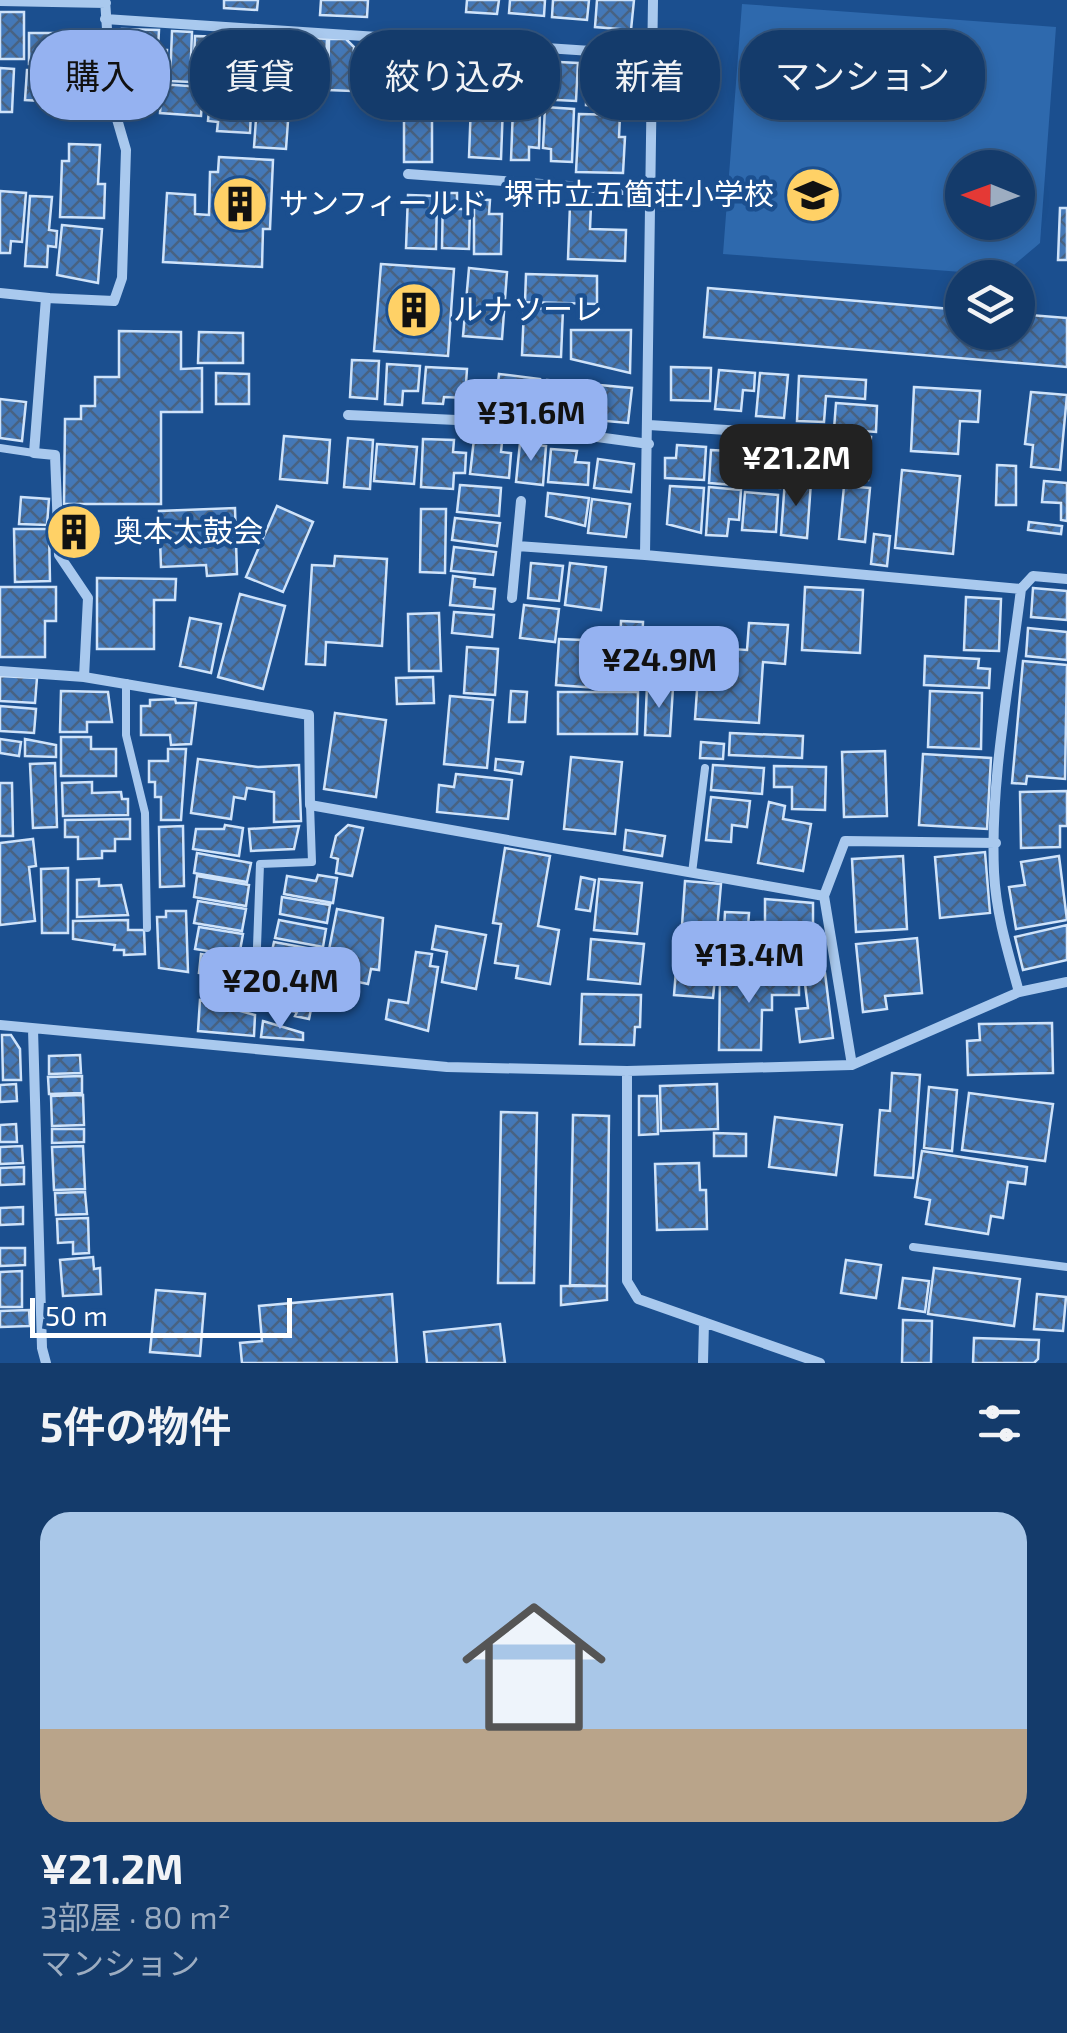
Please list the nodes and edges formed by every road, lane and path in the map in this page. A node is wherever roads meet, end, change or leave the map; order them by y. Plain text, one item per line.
1 (652, 0) edge
2 (0, 1) edge
3 (105, 2) edge
4 (105, 19) junction
5 (652, 30) edge
6 (580, 50) edge
7 (651, 120) edge
8 (408, 174) dead end
9 (650, 192) junction
10 (0, 293) edge
11 (58, 299) junction
12 (348, 414) dead end
13 (649, 425) junction
14 (758, 432) dead end
15 (649, 444) junction
16 (0, 448) edge
17 (34, 453) junction
18 (521, 501) dead end
19 (516, 546) junction
20 (645, 555) junction
21 (1067, 579) edge
22 (1021, 588) junction
23 (512, 598) dead end
24 (0, 671) edge
25 (84, 677) junction
26 (126, 683) junction
27 (705, 768) dead end
28 (310, 804) junction
29 (996, 843) junction
30 (692, 873) junction
31 (824, 896) junction
32 (147, 928) dead end
33 (256, 974) dead end
34 (1067, 982) edge
35 (1019, 992) junction
36 (0, 1026) edge
37 (32, 1028) junction
38 (852, 1065) junction
39 (627, 1070) junction
40 (913, 1247) dead end
41 (1067, 1267) edge
42 (704, 1322) junction
43 (46, 1363) edge
44 (704, 1363) edge
45 (820, 1363) edge

1 - 5 street
2 - 3 street
3 - 4 street
4 - 6 street
4 - 11 street
7 - 9 street
8 - 9 street
9 - 13 street
10 - 11 street
11 - 17 street
12 - 15 street
13 - 14 street
13 - 15 street
15 - 20 street
16 - 17 lane
17 - 25 street
18 - 19 street
19 - 20 street
19 - 23 street
20 - 22 street
21 - 22 street
22 - 29 street
24 - 25 street
25 - 26 street
26 - 28 street
26 - 32 lane
27 - 30 lane
28 - 30 street
28 - 33 lane
29 - 31 street
29 - 35 street
30 - 31 street
31 - 38 street
34 - 35 street
35 - 38 street
36 - 37 street
37 - 39 street
37 - 43 street
38 - 39 street
39 - 42 street
40 - 41 lane
42 - 44 street
42 - 45 street

